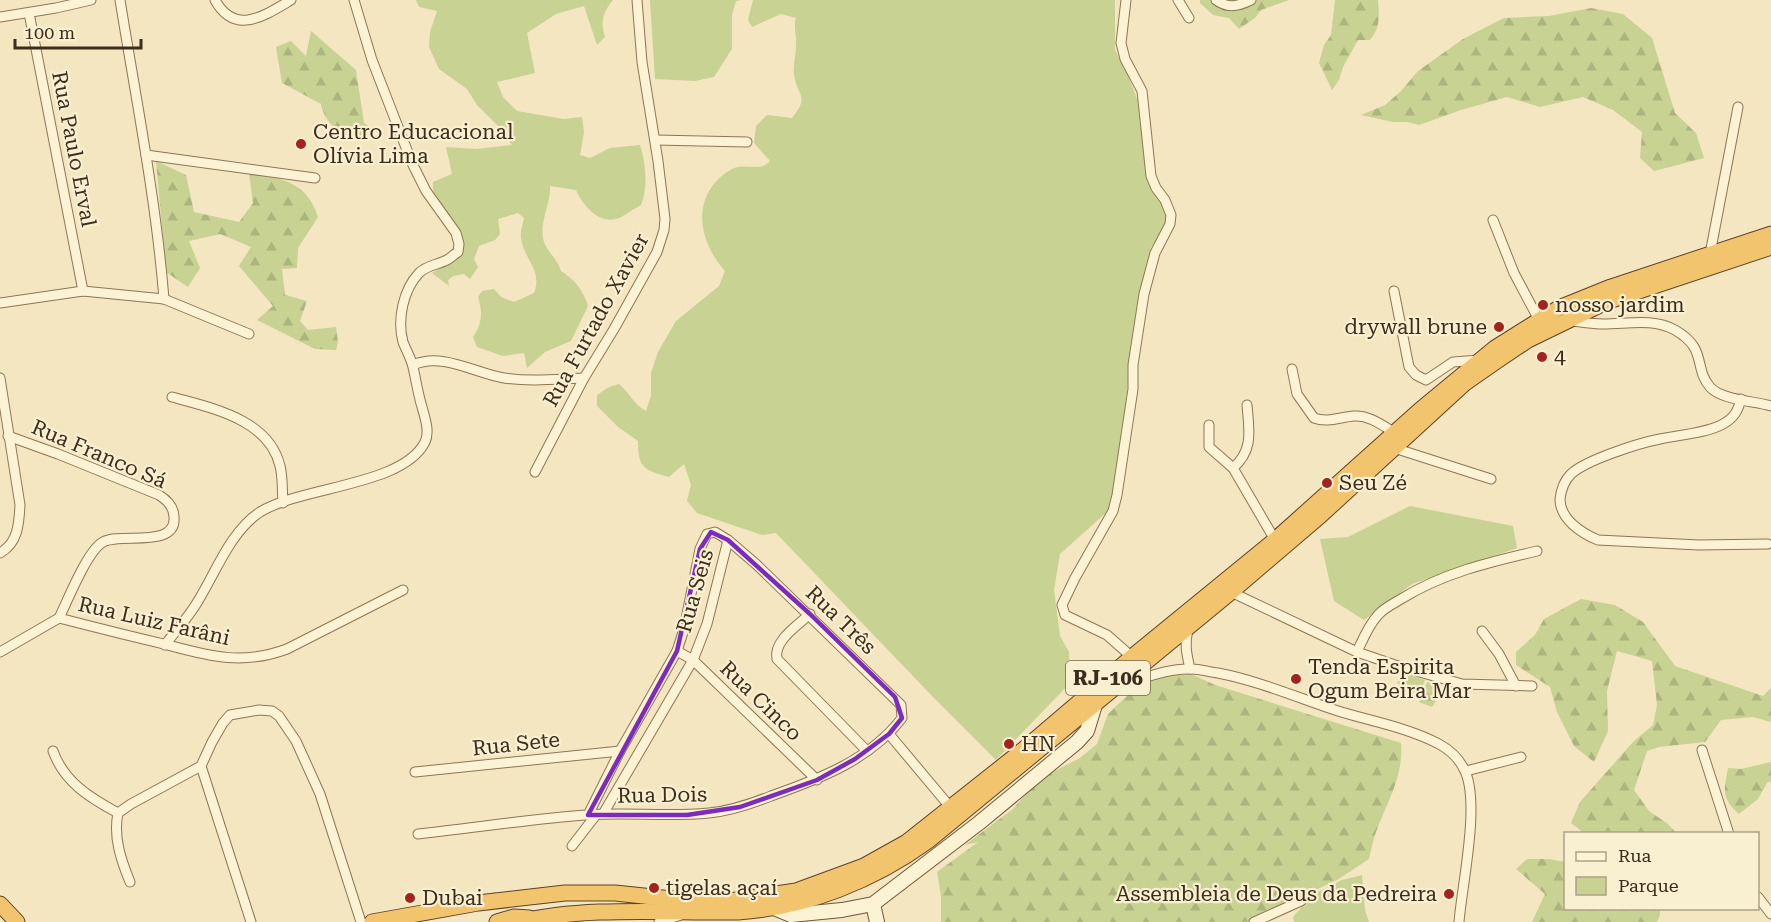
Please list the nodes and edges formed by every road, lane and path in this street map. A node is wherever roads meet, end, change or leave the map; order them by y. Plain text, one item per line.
1 (91, 0) edge
2 (120, 0) edge
3 (215, 0) edge
4 (291, 0) edge
5 (354, 0) edge
6 (637, 0) edge
7 (1126, 0) edge
8 (1178, 0) edge
9 (1216, 0) edge
10 (1251, 0) edge
11 (55, 4) edge
12 (29, 13) junction
13 (0, 16) edge
14 (1189, 18) dead end
15 (1738, 107) dead end
16 (656, 140) junction
17 (747, 142) dead end
18 (146, 155) junction
19 (315, 178) dead end
20 (1493, 220) dead end
21 (1771, 237) edge
22 (1710, 254) junction
23 (83, 291) junction
24 (1394, 291) dead end
25 (164, 299) junction
26 (0, 303) edge
27 (1539, 320) junction
28 (1566, 320) junction
29 (249, 334) dead end
30 (1479, 360) junction
31 (413, 364) junction
32 (1292, 369) dead end
33 (0, 378) edge
34 (584, 378) junction
35 (172, 397) dead end
36 (1741, 399) junction
37 (1247, 405) dead end
38 (1771, 406) edge
39 (1209, 426) dead end
40 (1395, 433) junction
41 (8, 436) junction
42 (1394, 448) junction
43 (1233, 468) junction
44 (535, 472) dead end
45 (1491, 479) dead end
46 (283, 503) junction
47 (728, 540) junction
48 (1275, 540) junction
49 (1768, 544) dead end
50 (1537, 551) dead end
51 (0, 553) edge
52 (403, 590) dead end
53 (1231, 592) junction
54 (810, 614) junction
55 (59, 618) junction
56 (1189, 625) junction
57 (1482, 631) dead end
58 (165, 645) junction
59 (677, 651) junction
60 (0, 652) edge
61 (1357, 652) junction
62 (1132, 657) junction
63 (693, 660) junction
64 (1190, 669) junction
65 (1117, 686) junction
66 (1516, 686) junction
67 (1532, 686) dead end
68 (1095, 705) junction
69 (889, 734) junction
70 (1702, 750) dead end
71 (53, 751) dead end
72 (620, 751) junction
73 (867, 751) junction
74 (1521, 757) dead end
75 (201, 766) junction
76 (1466, 771) junction
77 (415, 772) dead end
78 (817, 780) junction
79 (951, 808) junction
80 (118, 813) junction
81 (596, 814) junction
82 (1727, 832) edge
83 (418, 834) dead end
84 (572, 846) dead end
85 (130, 882) dead end
86 (578, 893) junction
87 (1759, 898) edge
88 (1301, 901) dead end
89 (0, 904) edge
90 (873, 904) junction
91 (689, 913) junction
92 (766, 913) edge
93 (1771, 914) edge
94 (535, 918) junction
95 (16, 922) edge
96 (251, 922) edge
97 (361, 922) edge
98 (372, 922) edge
99 (404, 922) edge
100 (497, 922) edge
101 (519, 922) edge
102 (658, 922) edge
103 (877, 922) edge
104 (1254, 922) edge
105 (1459, 922) edge

1 - 11 street
2 - 18 street
3 - 4 street
5 - 31 street
6 - 16 street, Rua Furtado Xavier
7 - 62 street
8 - 14 street
9 - 10 street
11 - 12 street
12 - 13 street
12 - 23 street, Rua Paulo Erval
15 - 22 street
16 - 17 street
16 - 34 street, Rua Furtado Xavier
18 - 19 street
18 - 25 street
20 - 27 street
21 - 22 highway, RJ-106
21 - 28 highway, RJ-106
22 - 27 highway, RJ-106
23 - 25 street
23 - 26 street
24 - 30 street
25 - 29 street
27 - 30 highway, RJ-106
28 - 36 street
28 - 42 highway, RJ-106
30 - 40 highway, RJ-106
31 - 34 street
31 - 46 street
32 - 40 street
33 - 41 street
34 - 44 street, Rua Furtado Xavier
35 - 46 street
36 - 38 street
36 - 49 street
37 - 43 street
39 - 43 street
40 - 48 highway, RJ-106
41 - 51 street
41 - 55 street, Rua Franco Sá
42 - 45 street
42 - 53 highway, RJ-106
43 - 48 street
46 - 58 street
47 - 54 street, Rua Três
47 - 59 street, Rua Seis
47 - 63 street, Rua Seis
48 - 62 highway, RJ-106
50 - 61 street
52 - 58 street, Rua Luiz Farâni
53 - 56 highway, RJ-106
53 - 61 street
54 - 69 street, Rua Três
54 - 73 street
55 - 58 street, Rua Luiz Farâni
55 - 60 street, Rua Luiz Farâni
56 - 64 street
56 - 65 highway, RJ-106
57 - 66 street
59 - 63 street, Rua Cinco
59 - 72 street, Rua Seis
61 - 66 street
62 - 79 highway, RJ-106
63 - 78 street, Rua Cinco
63 - 81 street, Rua Seis
64 - 65 street
64 - 76 street
65 - 68 highway, RJ-106
66 - 67 street
68 - 90 main road
68 - 92 highway, RJ-106
69 - 73 street, Rua Dois
69 - 79 street
70 - 82 street
71 - 80 street
72 - 77 street, Rua Sete
72 - 81 street, Rua Seis
73 - 78 street, Rua Dois
74 - 76 street
75 - 80 street
75 - 96 street
75 - 97 street
76 - 105 street
78 - 81 street, Rua Dois
79 - 86 highway, RJ-106
80 - 85 street
81 - 83 street, Rua Dois
81 - 84 street, Rua Seis
86 - 98 highway, RJ-106
86 - 99 highway
87 - 93 street
88 - 104 street
89 - 95 highway
90 - 92 main road
90 - 103 main road
91 - 92 highway, RJ-106
91 - 94 highway, RJ-106
91 - 102 street
94 - 100 highway
94 - 101 highway, RJ-106

